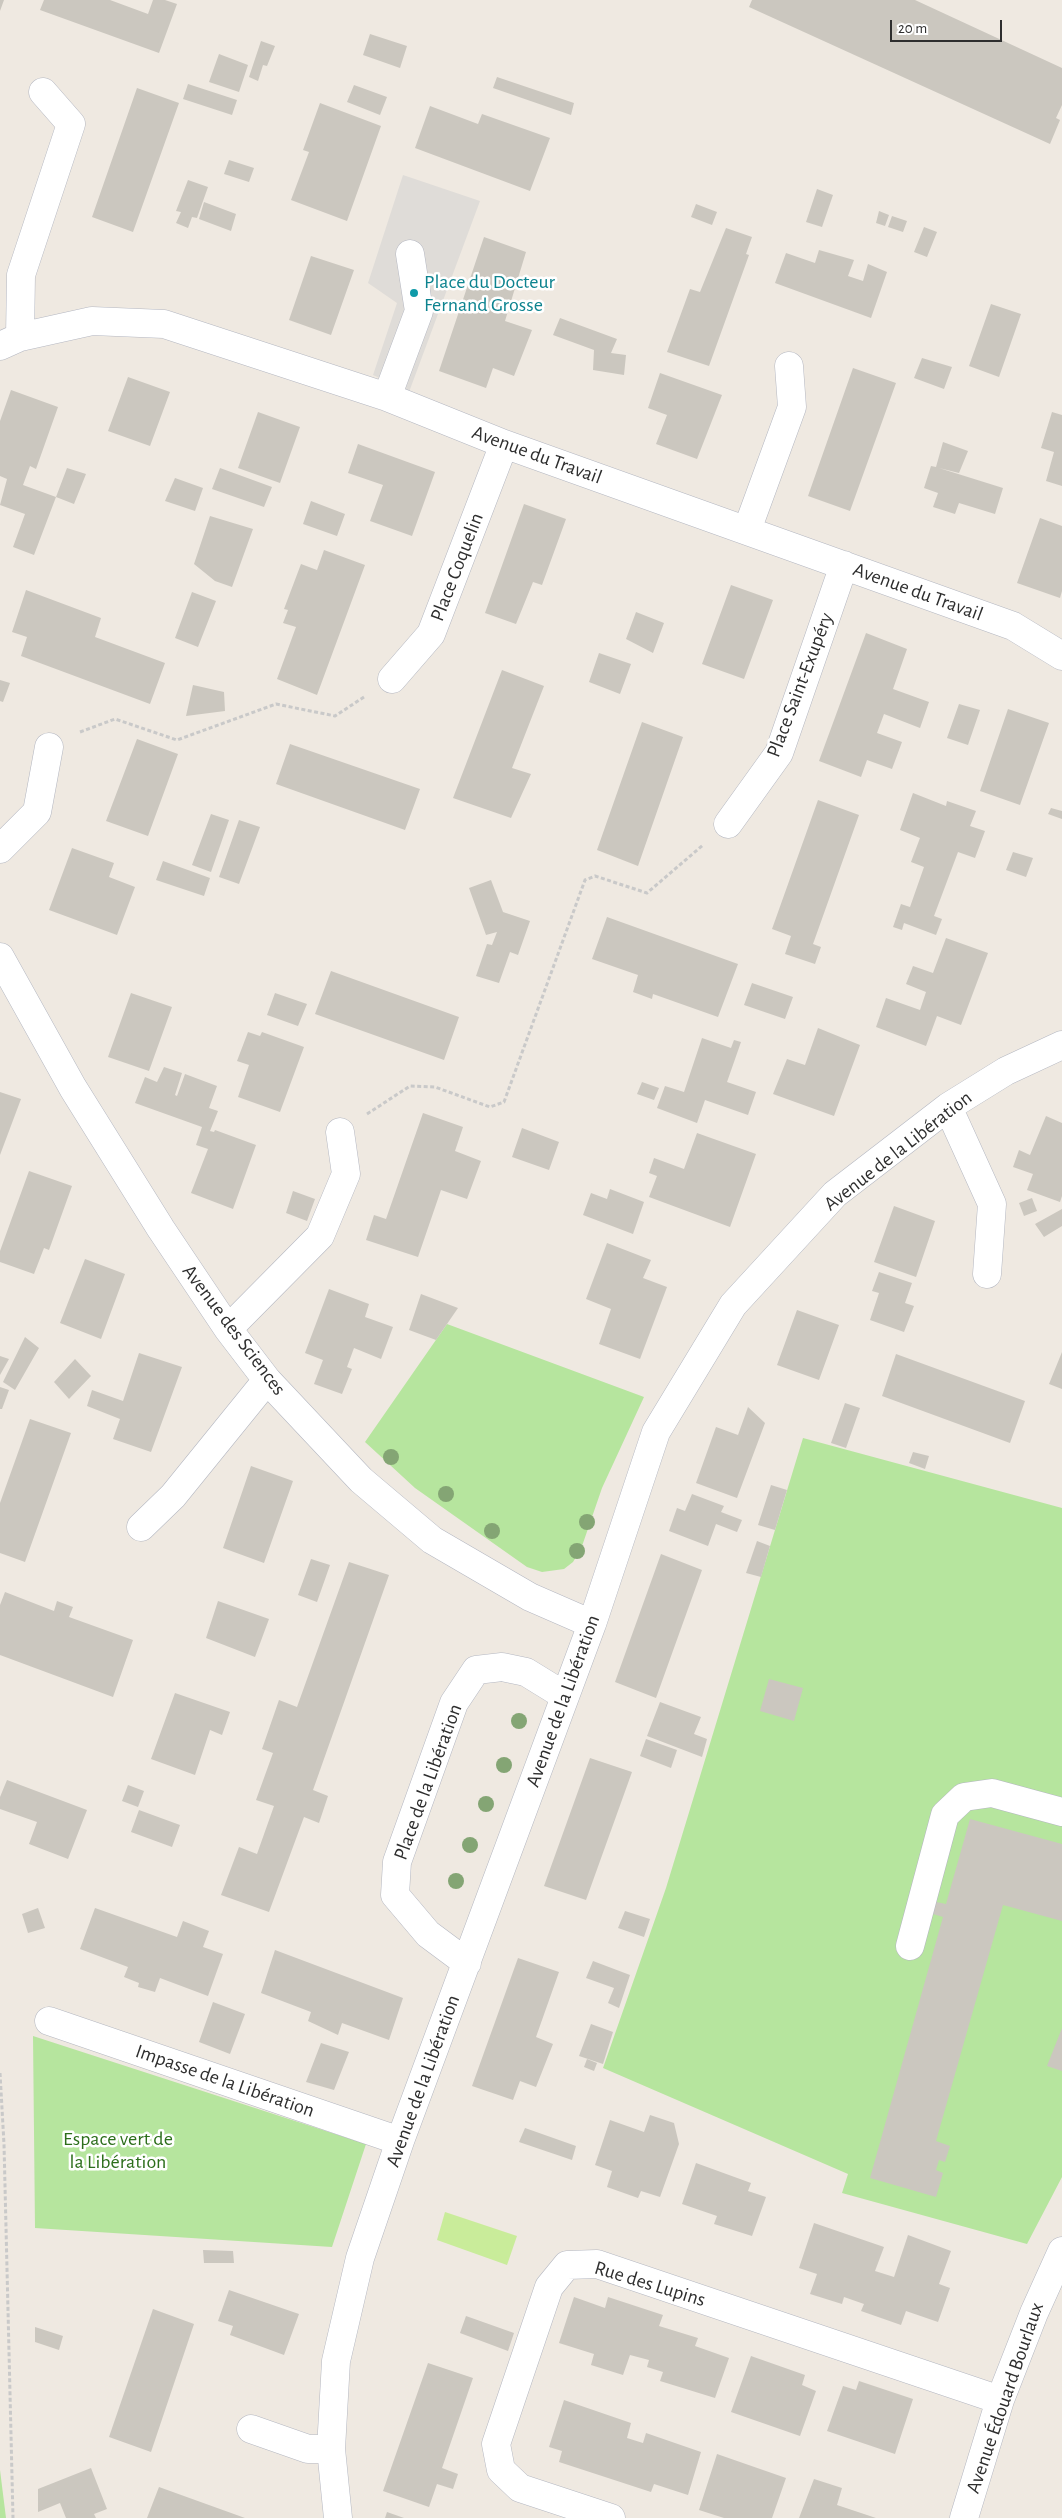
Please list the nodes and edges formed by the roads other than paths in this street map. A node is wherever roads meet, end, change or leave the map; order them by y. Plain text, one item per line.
1 (43, 92) dead end
2 (410, 254) dead end
3 (10, 341) edge
4 (789, 366) dead end
5 (387, 397) junction
6 (504, 444) junction
7 (746, 530) junction
8 (844, 565) junction
9 (1062, 656) edge
10 (392, 679) road end
11 (49, 747) road end
12 (728, 824) road end
13 (0, 849) edge
14 (0, 957) edge
15 (8, 993) edge
16 (1062, 1045) edge
17 (948, 1107) junction
18 (340, 1132) road end
19 (988, 1274) dead end
20 (228, 1329) junction
21 (267, 1380) junction
22 (141, 1527) dead end
23 (592, 1624) junction
24 (565, 1696) junction
25 (1062, 1812) edge
26 (910, 1946) dead end
27 (467, 1963) junction
28 (49, 2021) dead end
29 (400, 2141) junction
30 (1062, 2251) edge
31 (1000, 2400) junction
32 (251, 2429) dead end
33 (331, 2449) junction
34 (338, 2518) edge
35 (611, 2518) edge
36 (964, 2518) edge

1 - 3 street
2 - 5 street
3 - 5 street, Avenue du Travail
4 - 7 street
5 - 6 street, Avenue du Travail
6 - 7 street, Avenue du Travail
6 - 10 street, Place Coquelin
7 - 8 street, Avenue du Travail
8 - 9 street, Avenue du Travail
8 - 12 street, Place Saint-Exupéry
11 - 13 street
14 - 15 street, Avenue des Sciences
15 - 20 street, Avenue des Sciences
16 - 17 street, Avenue de la Libération
17 - 19 street
17 - 23 street, Avenue de la Libération
18 - 20 street
20 - 21 street, Avenue des Sciences
21 - 22 street
21 - 23 street, Avenue des Sciences
23 - 24 street, Avenue de la Libération
24 - 27 street, Avenue de la Libération
24 - 27 street, Place de la Libération
25 - 26 street
27 - 29 street, Avenue de la Libération
28 - 29 street, Impasse de la Libération
29 - 33 street, Avenue de la Libération
30 - 31 street, Avenue Édouard Bourlaux
31 - 35 street, Rue des Lupins
31 - 36 street, Avenue Édouard Bourlaux
32 - 33 street
33 - 34 street, Avenue de la Libération

